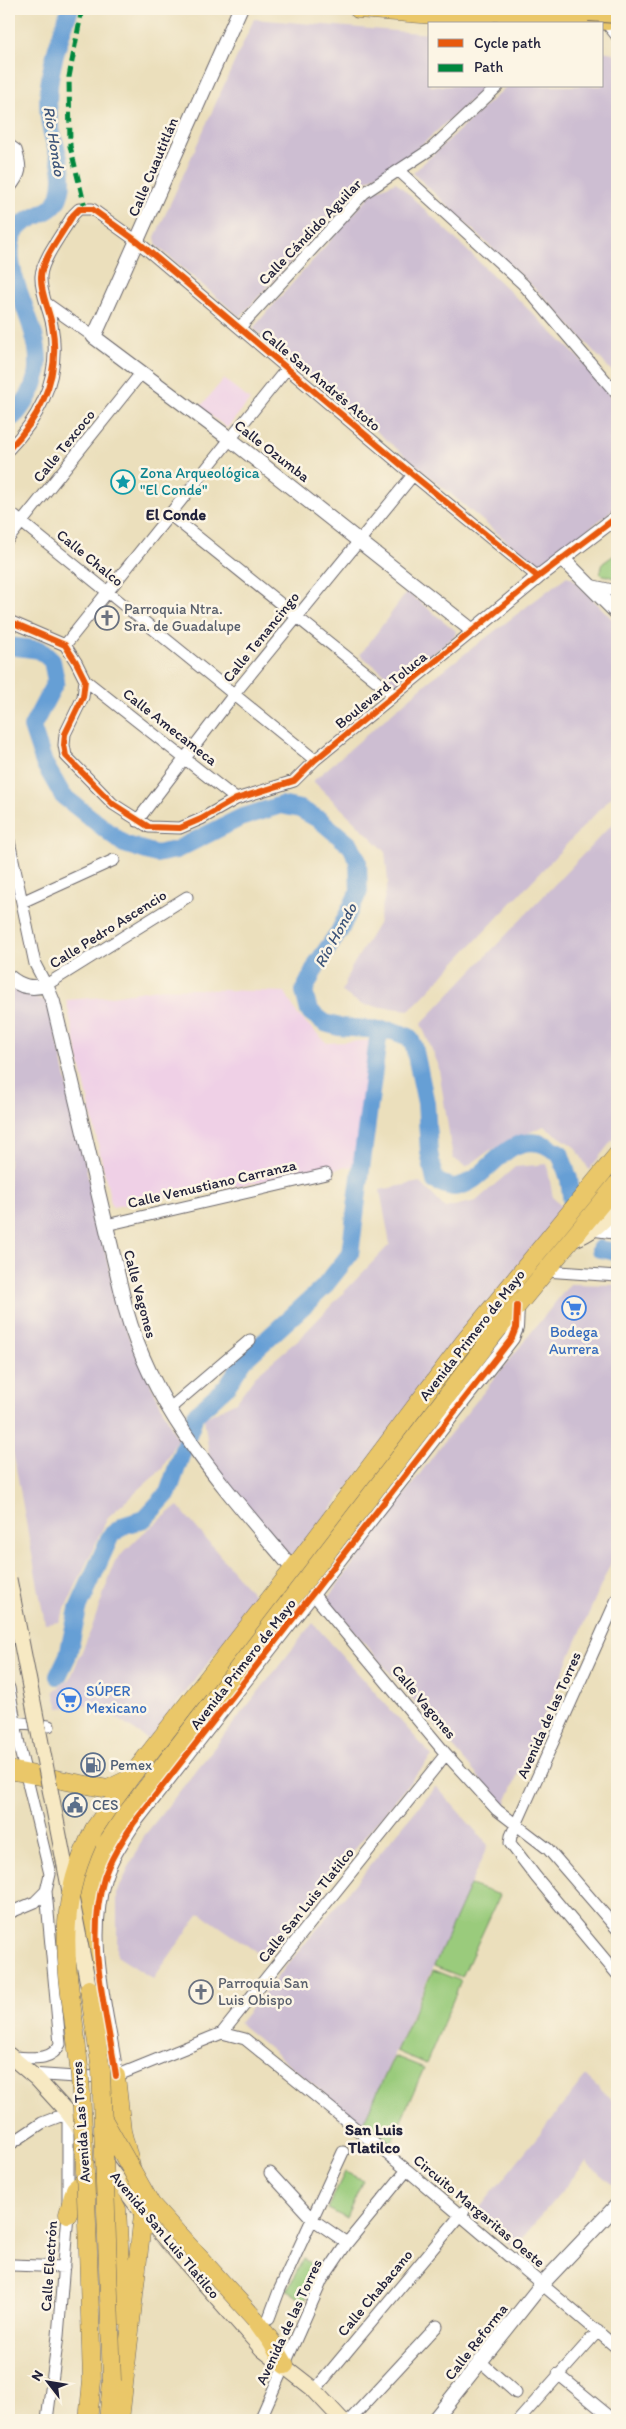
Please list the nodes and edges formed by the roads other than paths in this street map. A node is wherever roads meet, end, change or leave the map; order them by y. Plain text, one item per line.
1 (240, 9) edge
2 (358, 9) edge
3 (466, 9) edge
4 (561, 9) edge
5 (596, 9) edge
6 (537, 22) edge
7 (594, 22) edge
8 (614, 24) edge
9 (496, 88) edge
10 (9, 146) edge
11 (399, 171) junction
12 (9, 190) edge
13 (138, 242) junction
14 (46, 303) junction
15 (240, 327) junction
16 (94, 337) junction
17 (288, 367) junction
18 (142, 372) junction
19 (617, 394) edge
20 (230, 439) junction
21 (9, 449) edge
22 (413, 475) junction
23 (9, 512) edge
24 (169, 514) junction
25 (617, 517) edge
26 (22, 522) junction
27 (9, 538) edge
28 (359, 541) junction
29 (563, 559) junction
30 (538, 577) junction
31 (589, 585) junction
32 (106, 591) junction
33 (617, 591) edge
34 (617, 613) edge
35 (297, 616) junction
36 (9, 621) edge
37 (473, 631) junction
38 (65, 645) junction
39 (85, 680) junction
40 (235, 693) junction
41 (394, 695) junction
42 (185, 757) junction
43 (315, 760) junction
44 (236, 798) junction
45 (137, 821) junction
46 (9, 841) edge
47 (114, 860) dead end
48 (187, 897) dead end
49 (22, 902) junction
50 (9, 976) edge
51 (46, 985) junction
52 (617, 1155) edge
53 (326, 1174) dead end
54 (617, 1184) edge
55 (610, 1205) edge
56 (106, 1225) junction
57 (596, 1229) junction
58 (617, 1232) edge
59 (572, 1240) junction
60 (545, 1271) junction
61 (617, 1276) edge
62 (517, 1306) junction
63 (250, 1340) dead end
64 (169, 1410) junction
65 (293, 1569) junction
66 (9, 1580) edge
67 (313, 1594) junction
68 (617, 1599) edge
69 (231, 1648) junction
70 (256, 1668) junction
71 (9, 1688) edge
72 (12, 1725) edge
73 (49, 1726) dead end
74 (446, 1754) junction
75 (9, 1770) edge
76 (28, 1775) junction
77 (129, 1779) junction
78 (516, 1824) junction
79 (94, 1830) joint
80 (46, 1891) junction
81 (9, 1913) edge
82 (617, 1929) edge
83 (617, 1974) edge
84 (89, 1989) junction
85 (222, 2033) junction
86 (10, 2056) edge
87 (31, 2074) junction
88 (116, 2076) junction
89 (68, 2113) junction
90 (102, 2116) junction
91 (9, 2145) edge
92 (343, 2152) dead end
93 (407, 2170) junction
94 (270, 2173) dead end
95 (617, 2205) edge
96 (462, 2213) junction
97 (68, 2214) junction
98 (143, 2214) junction
99 (312, 2219) junction
100 (120, 2239) junction
101 (347, 2243) junction
102 (13, 2265) dead end
103 (64, 2267) junction
104 (542, 2284) junction
105 (262, 2319) junction
106 (436, 2326) dead end
107 (598, 2331) junction
108 (616, 2346) edge
109 (482, 2363) junction
110 (285, 2365) junction
111 (558, 2374) junction
112 (119, 2377) junction
113 (314, 2391) junction
114 (516, 2393) dead end
115 (46, 2420) edge
116 (88, 2420) edge
117 (108, 2420) edge
118 (120, 2420) edge
119 (260, 2420) edge
120 (342, 2420) edge
121 (350, 2420) edge
122 (434, 2420) edge
123 (519, 2420) edge
124 (614, 2420) edge

1 - 13 street, Calle Cuautitlán
2 - 6 main road
3 - 7 highway
4 - 8 highway, bridge
5 - 8 highway
9 - 11 street, Calle Cándido Aguilar
10 - 12 street
11 - 15 street, Calle Cándido Aguilar
11 - 19 street
13 - 14 street, Calle San Andrés Atoto
13 - 15 street, Calle San Andrés Atoto
13 - 16 street, Calle Cuautitlán
14 - 16 street, Calle Ozumba
14 - 21 street
15 - 17 street, Calle San Andrés Atoto
16 - 18 street, Calle Ozumba
17 - 20 street
17 - 22 street, Calle San Andrés Atoto
18 - 20 street, Calle Ozumba
18 - 26 street, Calle Texcoco
20 - 24 street
20 - 28 street, Calle Ozumba
22 - 28 street, Calle Tenancingo
22 - 30 street, Calle San Andrés Atoto
23 - 26 street, Calle Chalco
24 - 32 street
24 - 35 street
25 - 29 street, Boulevard Toluca
26 - 27 street, Calle Texcoco
26 - 32 street, Calle Chalco
28 - 35 street, Calle Tenancingo
28 - 37 street, Calle Ozumba
29 - 30 street, Boulevard Toluca
29 - 31 street
30 - 37 street, Boulevard Toluca
31 - 33 street
31 - 34 street
32 - 38 street
32 - 40 street, Calle Chalco
35 - 40 street, Calle Tenancingo
35 - 41 street
36 - 38 street
37 - 41 street, Boulevard Toluca
38 - 39 street
39 - 42 street, Calle Amecameca
39 - 45 street, Boulevard Toluca
40 - 42 street, Calle Tenancingo
40 - 43 street, Calle Chalco
41 - 43 street, Boulevard Toluca
42 - 44 street, Calle Amecameca
42 - 45 street, Calle Tenancingo
43 - 44 street, Boulevard Toluca
44 - 45 street, Boulevard Toluca
46 - 49 street
47 - 49 street
48 - 51 street, Calle Pedro Ascencio
49 - 51 street
50 - 51 street
51 - 56 street, Calle Vagones
52 - 65 main road, Avenida Primero de Mayo
53 - 56 street, Calle Venustiano Carranza
54 - 55 main road, Avenida Primero de Mayo
55 - 57 main road, Avenida Primero de Mayo
55 - 59 main road, Avenida Primero de Mayo
56 - 64 street, Calle Vagones
57 - 58 street
57 - 59 main road, Avenida Primero de Mayo
59 - 60 main road, Avenida Primero de Mayo
60 - 61 street
60 - 62 main road, Avenida Primero de Mayo
62 - 67 street, Avenida Primero de Mayo
62 - 84 main road, Avenida Primero de Mayo, bridge
63 - 64 street
64 - 65 street, Calle Vagones
65 - 69 main road, Avenida Primero de Mayo
66 - 84 main road, bridge
67 - 70 street, Avenida Primero de Mayo
67 - 74 street, Calle Vagones
68 - 78 street, Avenida de las Torres
69 - 70 street
69 - 77 main road, Avenida Primero de Mayo
70 - 88 street, Avenida Primero de Mayo
71 - 72 street, Avenida Las Torres
72 - 73 street
72 - 76 street, Avenida Las Torres
74 - 78 street, Calle Vagones
74 - 85 street, Calle San Luis Tlatilco
75 - 76 main road
76 - 77 main road
76 - 80 street, Avenida Las Torres
77 - 79 main road, Avenida Primero de Mayo
78 - 82 street, Calle Vagones
78 - 83 street, Avenida de las Torres
79 - 116 main road, Avenida Las Torres, bridge
80 - 81 street
80 - 86 street, Avenida Las Torres
84 - 90 main road, Avenida Las Torres, bridge
85 - 88 street, Calle San Luis Tlatilco
85 - 93 street, Circuito Margaritas Oeste
86 - 87 main road, Avenida San Luis Tlatilco
87 - 88 street
87 - 89 main road, Avenida San Luis Tlatilco
88 - 98 main road
89 - 91 street
89 - 97 street, Calle Electrón
89 - 98 main road, Avenida San Luis Tlatilco
90 - 105 main road, bridge
90 - 112 main road, Avenida Las Torres, bridge
92 - 99 street, Avenida de las Torres
93 - 96 street, Circuito Margaritas Oeste
93 - 101 street, Avenida de las Torres
94 - 99 street
95 - 104 street, Calle Reforma
96 - 104 street, Circuito Margaritas Oeste
96 - 113 street, Calle Chabacano
97 - 100 main road
97 - 103 street, Calle Electrón
98 - 100 main road
98 - 110 main road, Avenida San Luis Tlatilco
98 - 112 main road
99 - 101 street
99 - 105 street, Avenida de las Torres
100 - 112 main road
101 - 110 street, Avenida de las Torres
102 - 103 street
103 - 115 street, Calle Electrón
104 - 107 street, Circuito Margaritas Oeste
104 - 109 street, Calle Reforma
105 - 110 main road
106 - 121 street
107 - 108 street, Circuito Margaritas Oeste
107 - 111 street
109 - 114 street
109 - 122 street, Calle Reforma
110 - 113 main road, Avenida San Luis Tlatilco
110 - 119 street, Avenida de las Torres
111 - 123 street
111 - 124 street
112 - 117 main road, Avenida Las Torres
112 - 118 main road
113 - 120 main road, Avenida San Luis Tlatilco

